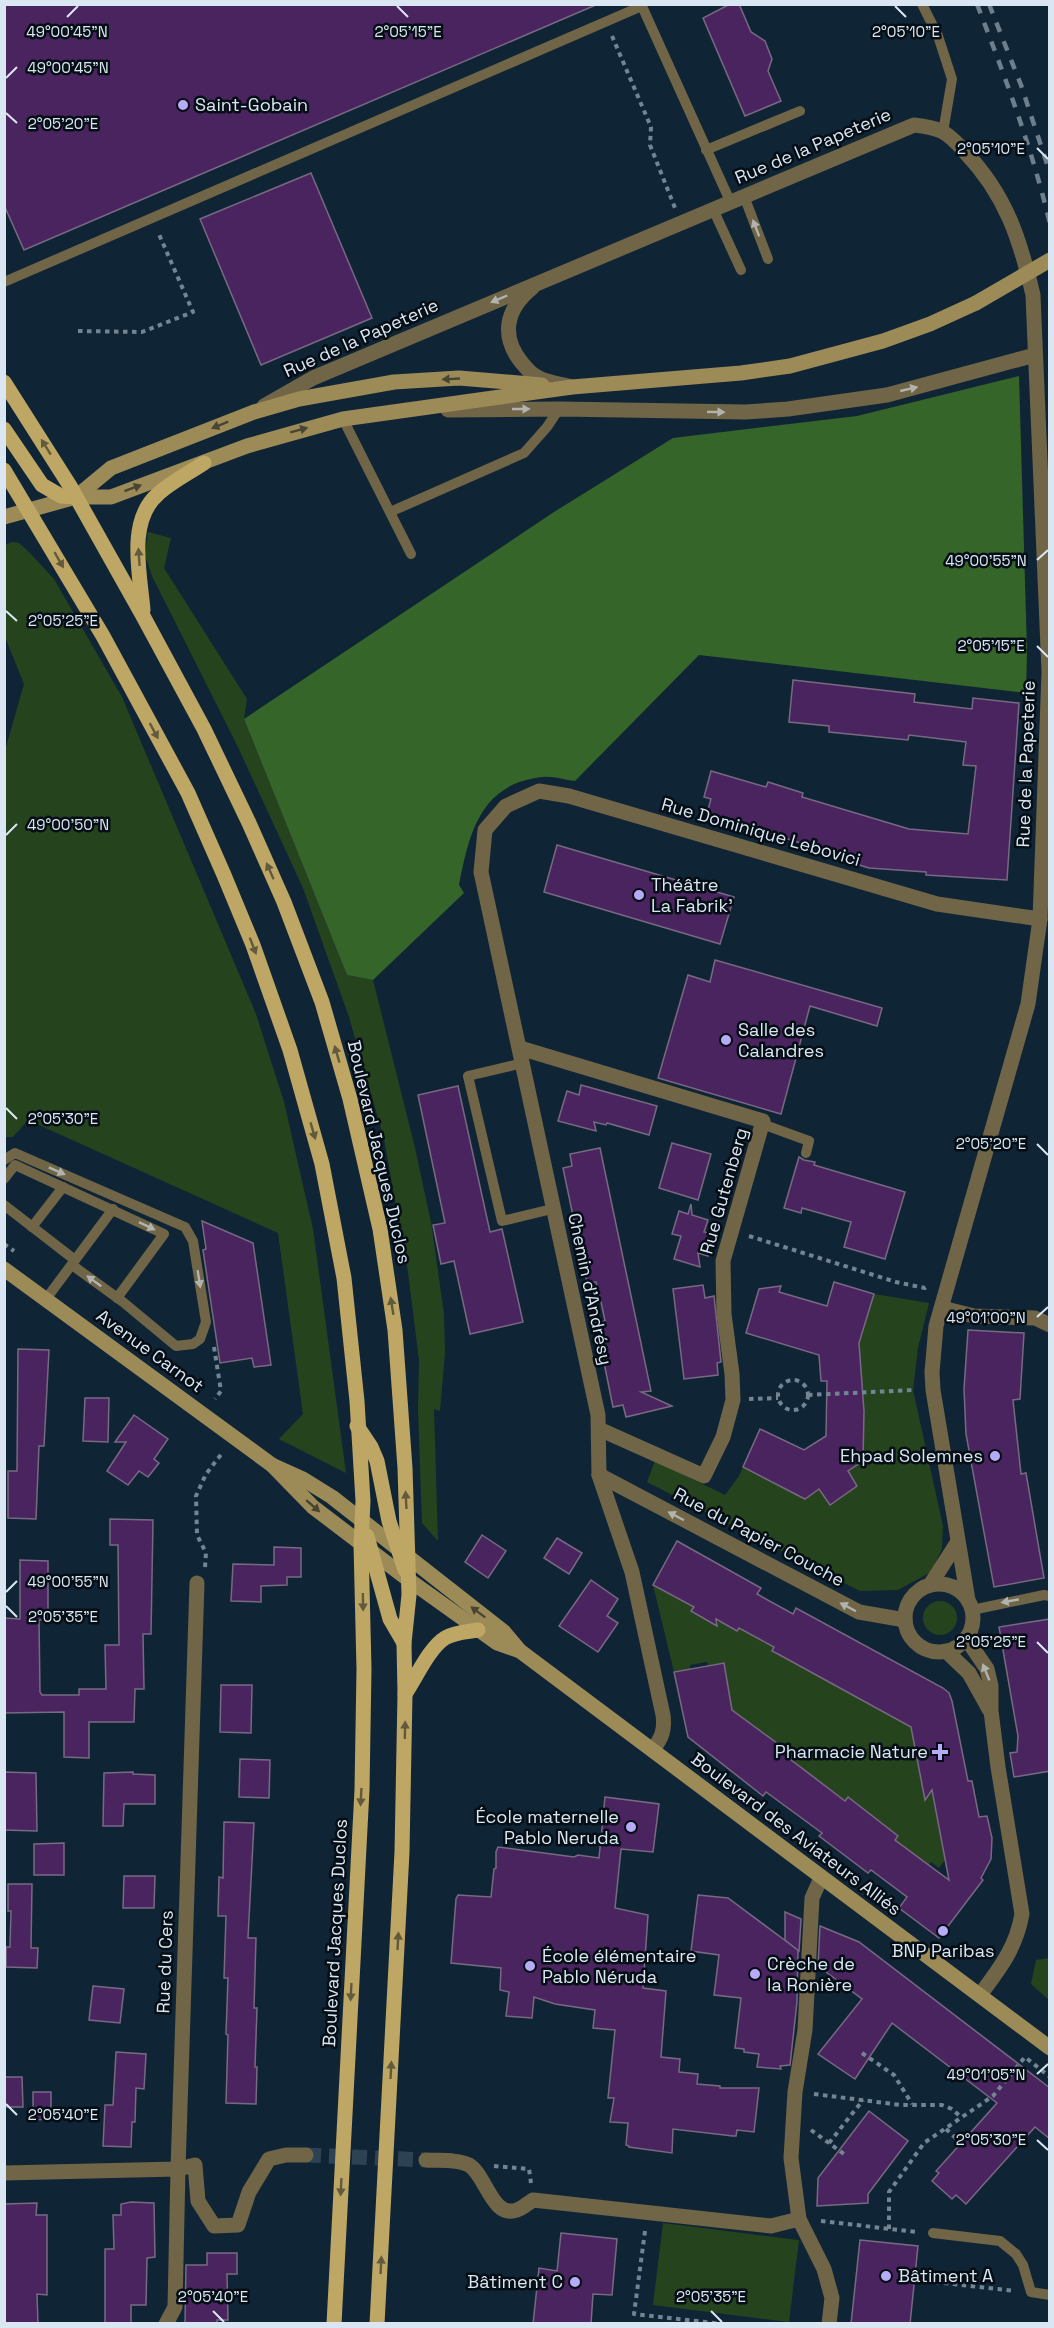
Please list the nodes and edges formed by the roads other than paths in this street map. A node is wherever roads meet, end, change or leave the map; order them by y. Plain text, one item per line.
1 (922, 4) edge
2 (641, 5) edge
3 (800, 111) dead end
4 (943, 132) junction
5 (706, 150) junction
6 (737, 199) junction
7 (713, 209) junction
8 (768, 259) dead end
9 (1050, 260) edge
10 (741, 270) dead end
11 (553, 276) junction
12 (4, 282) edge
13 (1035, 355) junction
14 (4, 382) edge
15 (572, 387) junction
16 (559, 409) junction
17 (400, 410) junction
18 (254, 412) junction
19 (343, 419) junction
20 (4, 429) edge
21 (204, 463) junction
22 (4, 470) edge
23 (76, 497) junction
24 (28, 511) junction
25 (390, 512) junction
26 (4, 517) edge
27 (411, 554) dead end
28 (143, 616) junction
29 (485, 830) joint
30 (1040, 919) junction
31 (521, 1056) junction
32 (762, 1124) junction
33 (806, 1154) dead end
34 (4, 1160) edge
35 (4, 1179) edge
36 (63, 1187) junction
37 (4, 1205) edge
38 (113, 1209) junction
39 (552, 1209) junction
40 (32, 1227) junction
41 (74, 1262) junction
42 (4, 1269) edge
43 (117, 1298) junction
44 (46, 1299) junction
45 (942, 1308) junction
46 (1050, 1325) edge
47 (357, 1426) junction
48 (599, 1429) junction
49 (272, 1465) junction
50 (599, 1475) junction
51 (363, 1521) junction
52 (957, 1543) junction
53 (366, 1547) junction
54 (396, 1548) junction
55 (409, 1558) junction
56 (409, 1580) junction
57 (197, 1583) road end
58 (930, 1585) junction
59 (1050, 1596) edge
60 (970, 1605) junction
61 (905, 1620) junction
62 (478, 1630) junction
63 (966, 1638) junction
64 (404, 1643) junction
65 (946, 1651) junction
66 (520, 1652) junction
67 (405, 1694) junction
68 (991, 1711) junction
69 (653, 1750) junction
70 (821, 1878) junction
71 (980, 1995) junction
72 (1050, 2048) edge
73 (306, 2155) tunnel mouth
74 (426, 2160) tunnel mouth
75 (178, 2169) junction
76 (4, 2173) edge
77 (799, 2219) junction
78 (933, 2234) road end
79 (1050, 2295) edge
80 (166, 2324) edge
81 (334, 2324) edge
82 (377, 2324) edge
83 (829, 2324) edge

1 - 4 lane
2 - 5 lane
2 - 12 lane
3 - 5 lane
4 - 6 street, Rue de la Papeterie
4 - 13 street, Rue de la Papeterie
5 - 6 lane
6 - 7 street, Rue de la Papeterie
8 -> 6 lane
7 - 10 lane
7 - 11 street, Rue de la Papeterie
9 - 15 main road, bridge
11 - 15 street, Rue de la Papeterie
11 -> 18 street, Rue de la Papeterie
16 -> 13 street
13 - 30 street, Rue de la Papeterie
23 -> 14 main road, Boulevard Jacques Duclos
15 - 17 main road
15 -> 18 main road
17 -> 16 street
16 - 25 lane
17 - 19 main road
18 -> 23 main road
21 -> 19 main road
19 - 25 lane
20 - 23 main road
23 -> 21 main road
28 -> 21 main road
22 - 24 main road
23 - 24 main road
23 - 28 main road, Boulevard Jacques Duclos
24 - 26 main road
24 -> 47 main road
25 - 27 lane
55 -> 28 main road, Boulevard Jacques Duclos
29 - 30 street, Rue Dominique Lebovici
29 - 31 street, Chemin d'Andrésy
30 - 45 street, Rue de la Papeterie
31 - 32 street, Rue Gutenberg
31 - 39 street, Chemin d'Andrésy
31 - 39 lane
32 - 33 lane
32 - 48 street, Rue Gutenberg
34 -> 43 lane
35 - 36 lane
36 - 38 lane
36 - 40 lane
37 - 40 lane
38 - 41 lane
38 -> 43 lane
39 - 48 street, Chemin d'Andrésy
40 - 41 lane
43 -> 41 lane
41 - 44 lane
42 - 44 main road, Avenue Carnot
44 - 49 main road, Avenue Carnot
45 - 46 street
45 - 52 street, Rue de la Papeterie
47 - 51 main road
47 - 54 main road
48 - 50 street, Chemin d'Andrésy
49 - 51 main road, Avenue Carnot
49 -> 53 main road, Avenue Carnot
61 -> 50 street, Rue du Papier Couche
50 - 69 street, Chemin d'Andrésy
51 - 53 main road
51 - 54 main road, Boulevard des Aviateurs Alliés
52 - 58 street
52 - 60 street, Rue de la Papeterie
53 - 56 main road, Boulevard des Aviateurs Alliés
53 - 64 main road
53 -> 81 main road, Boulevard Jacques Duclos
54 - 55 main road, Boulevard des Aviateurs Alliés
54 - 56 main road
55 - 56 main road, Boulevard Jacques Duclos
66 -> 55 main road, Boulevard des Aviateurs Alliés
56 - 62 main road, Boulevard des Aviateurs Alliés
56 - 64 main road
57 - 75 street, Rue du Cers
58 - 60 street
58 - 61 street
59 -> 60 lane
60 - 63 street
61 - 65 street
62 - 66 main road, Boulevard des Aviateurs Alliés
62 - 67 main road
63 - 65 street
68 -> 63 street
64 - 67 main road
65 - 68 street
66 - 69 main road, Boulevard des Aviateurs Alliés
82 -> 67 main road
68 - 71 street
69 - 70 main road, Boulevard des Aviateurs Alliés
70 - 71 main road, Boulevard des Aviateurs Alliés
70 - 77 street
71 - 72 main road, Boulevard des Aviateurs Alliés
73 - 75 street
74 - 77 street
75 - 76 street
75 - 80 street, Rue du Cers
77 - 83 street
78 - 79 lane

